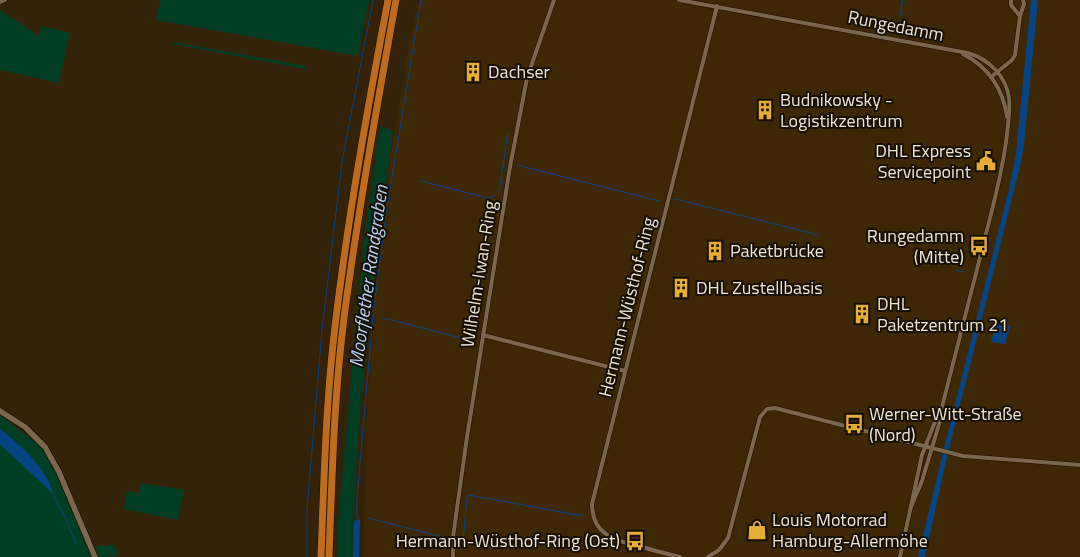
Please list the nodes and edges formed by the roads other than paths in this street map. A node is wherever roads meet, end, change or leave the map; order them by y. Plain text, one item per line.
1 (5, 0) edge
2 (388, 0) edge
3 (396, 0) edge
4 (554, 0) edge
5 (680, 0) edge
6 (1011, 0) edge
7 (1023, 0) edge
8 (0, 2) edge
9 (717, 6) junction
10 (1020, 16) junction
11 (960, 52) junction
12 (997, 72) junction
13 (991, 77) junction
14 (1008, 124) junction
15 (483, 335) junction
16 (625, 371) junction
17 (0, 411) edge
18 (941, 411) junction
19 (925, 447) junction
20 (932, 448) junction
21 (1080, 465) edge
22 (911, 507) junction
23 (95, 557) edge
24 (321, 557) edge
25 (330, 557) edge
26 (453, 557) edge
27 (680, 557) edge
28 (708, 557) edge
29 (900, 557) edge

1 - 8 street
2 - 24 highway
3 - 25 highway
4 - 15 street, Wilhelm-Iwan-Ring
5 - 9 street, Rungedamm
6 - 10 street
7 - 10 street
9 - 11 street, Rungedamm
9 - 16 street, Hermann-Wüsthof-Ring
10 - 12 street
11 - 12 street, Rungedamm
11 - 13 street, Rungedamm
12 - 13 street
12 - 14 street, Rungedamm
13 - 14 street, Rungedamm
14 - 18 street, Rungedamm
15 - 16 street
15 - 26 street, Wilhelm-Iwan-Ring
16 - 27 street, Hermann-Wüsthof-Ring
17 - 23 street
18 - 19 street, Rungedamm
18 - 20 street, Rungedamm
19 - 20 street
19 - 22 street, Rungedamm
19 - 28 street
20 - 21 street
20 - 22 street, Rungedamm
22 - 29 street, Rungedamm

